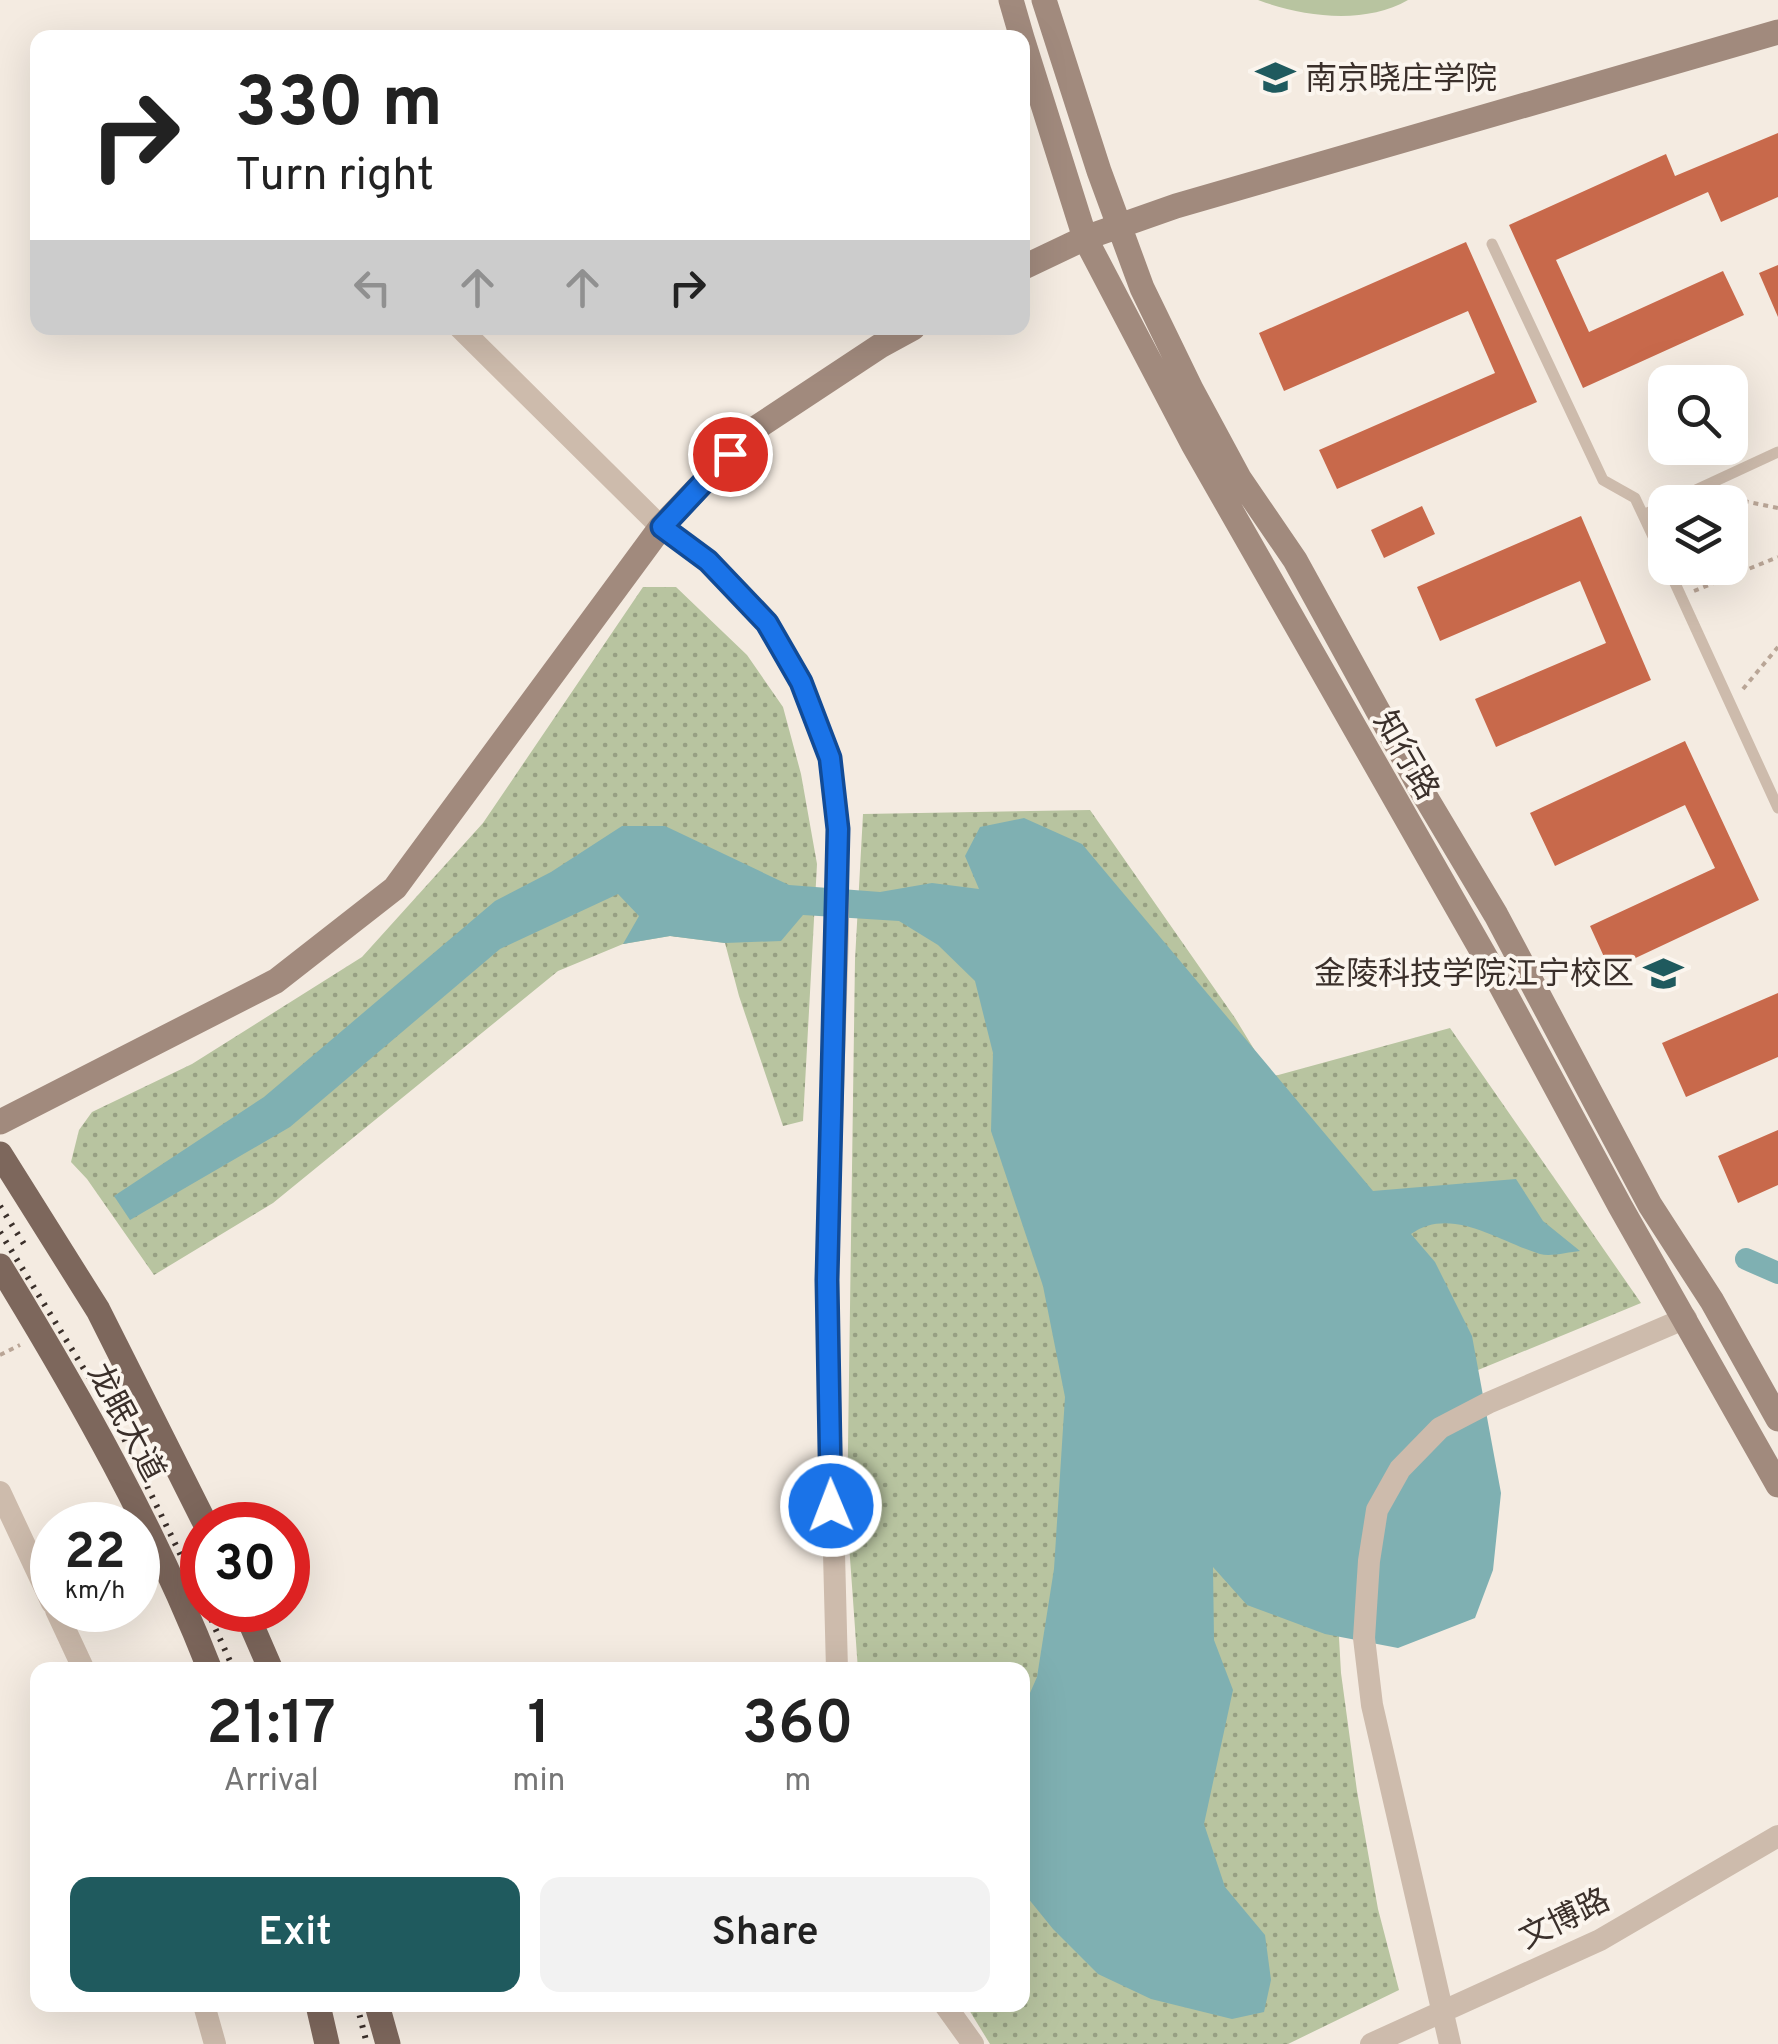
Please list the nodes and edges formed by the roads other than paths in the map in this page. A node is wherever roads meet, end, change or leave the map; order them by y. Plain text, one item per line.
1 (1011, 0) edge
2 (1044, 0) edge
3 (1020, 30) edge
4 (1778, 32) edge
5 (1030, 63) edge
6 (1120, 226) junction
7 (1085, 238) junction
8 (1492, 244) dead end
9 (1030, 264) edge
10 (467, 335) edge
11 (901, 335) edge
12 (1778, 452) edge
13 (1707, 485) edge
14 (1648, 513) edge
15 (1643, 515) junction
16 (1648, 526) edge
17 (662, 527) junction
18 (1676, 585) edge
19 (1778, 808) edge
20 (0, 1122) edge
21 (0, 1154) edge
22 (0, 1266) edge
23 (1686, 1318) junction
24 (1778, 1419) edge
25 (1778, 1485) edge
26 (0, 1492) edge
27 (194, 1502) edge
28 (30, 1556) edge
29 (66, 1632) edge
30 (255, 1632) edge
31 (80, 1662) edge
32 (207, 1662) edge
33 (268, 1662) edge
34 (837, 1662) edge
35 (1778, 1836) edge
36 (1444, 2011) junction
37 (206, 2012) edge
38 (320, 2012) edge
39 (379, 2012) edge
40 (950, 2012) edge
41 (215, 2044) edge
42 (328, 2044) edge
43 (388, 2044) edge
44 (973, 2044) edge
45 (1371, 2044) edge
46 (1450, 2044) edge

1 - 3 street, 知行路
2 - 6 street, 知行路
4 - 6 street
5 - 7 street, 知行路
6 - 7 street
6 - 24 street, 知行路
7 - 9 street
7 - 23 street, 知行路
8 - 15 lane
10 - 17 street
11 - 17 street
12 - 13 lane
14 - 15 lane
15 - 16 lane
17 - 20 street
17 - 34 street
18 - 19 lane
21 - 27 main road, 龙眠大道
22 - 32 main road, 龙眠大道
23 - 25 street, 知行路
23 - 36 street
26 - 28 street
29 - 31 street
30 - 33 main road
35 - 36 street, 文博路
36 - 45 street, 文博路
36 - 46 street
37 - 41 street
38 - 42 main road
39 - 43 main road
40 - 44 street

